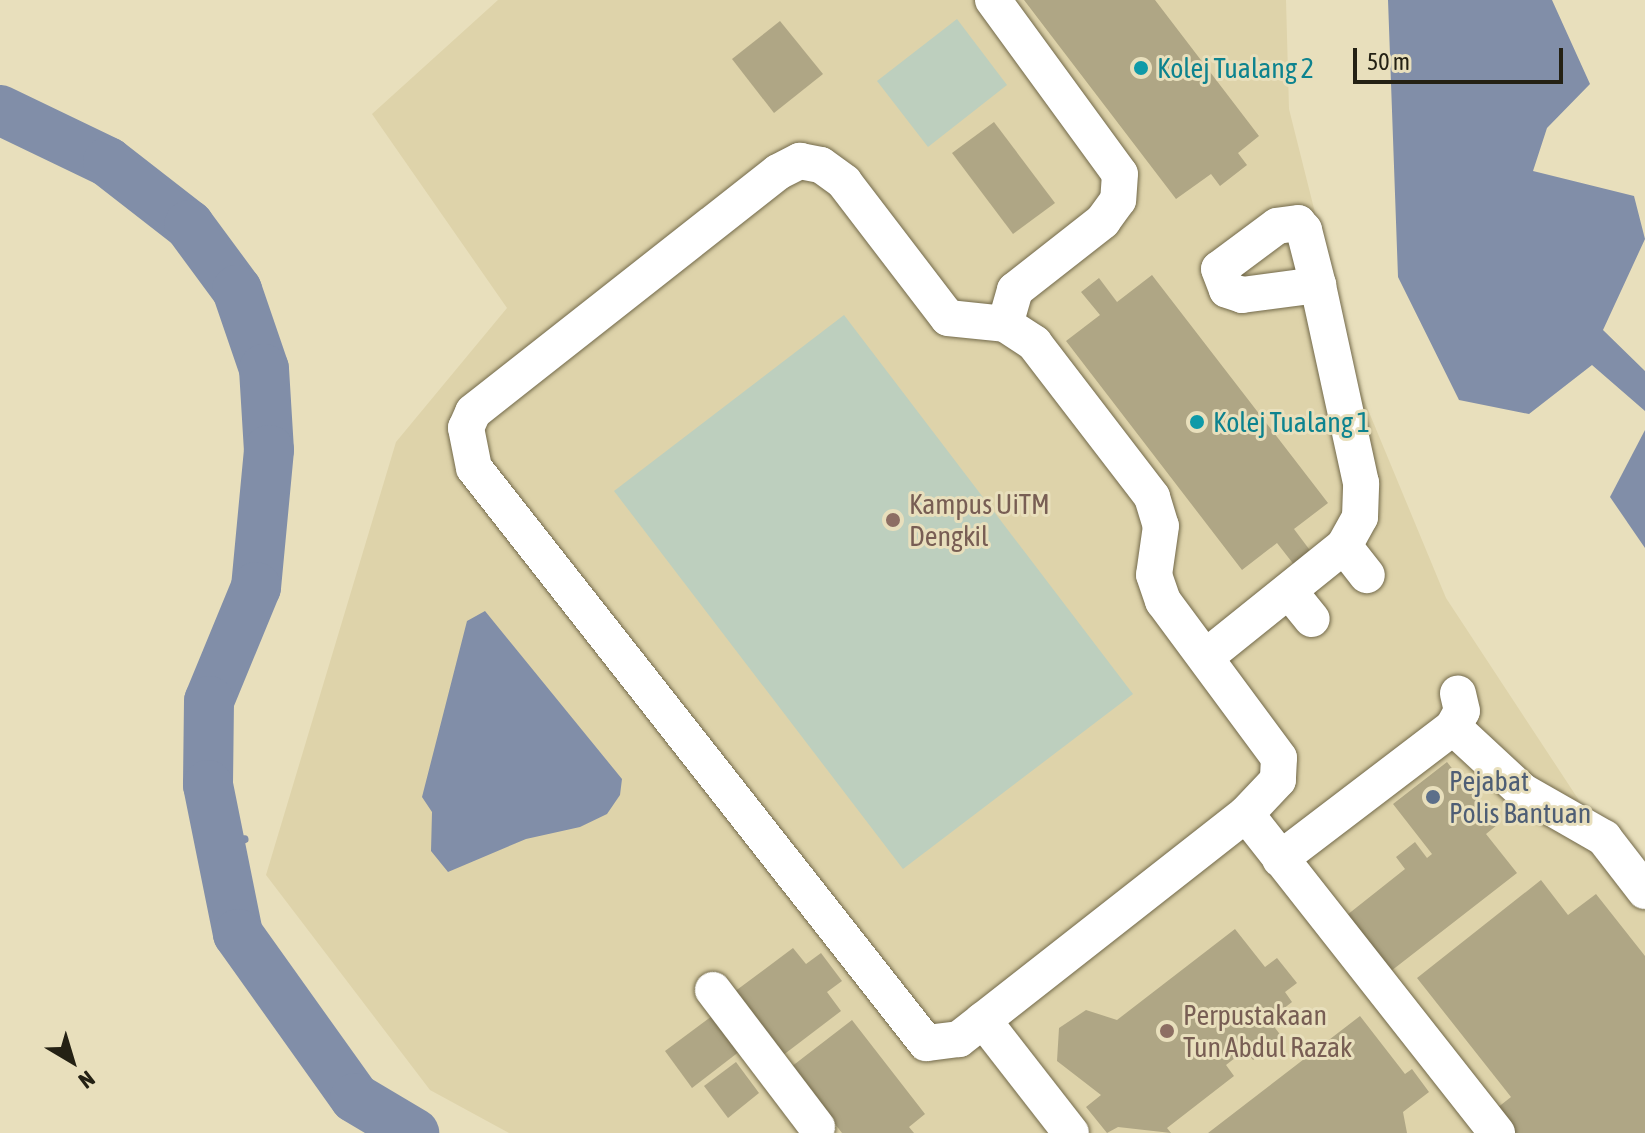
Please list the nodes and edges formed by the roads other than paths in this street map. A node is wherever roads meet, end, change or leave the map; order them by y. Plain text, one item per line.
1 (993, 0) edge
2 (1318, 285) dead end
3 (1005, 324) junction
4 (1344, 546) junction
5 (1367, 575) dead end
6 (1289, 591) junction
7 (1312, 619) dead end
8 (1207, 656) junction
9 (1246, 814) junction
10 (1280, 859) junction
11 (1645, 891) edge
12 (713, 990) dead end
13 (983, 1020) junction
14 (817, 1127) dead end
15 (1071, 1133) edge
16 (1497, 1133) edge

1 - 3 lane
2 - 4 lane
3 - 8 lane
3 - 13 lane
4 - 5 lane
4 - 6 lane
6 - 7 lane
6 - 8 lane
8 - 9 lane
9 - 10 lane
9 - 13 lane
10 - 11 lane
10 - 16 lane
12 - 14 lane
13 - 15 lane

